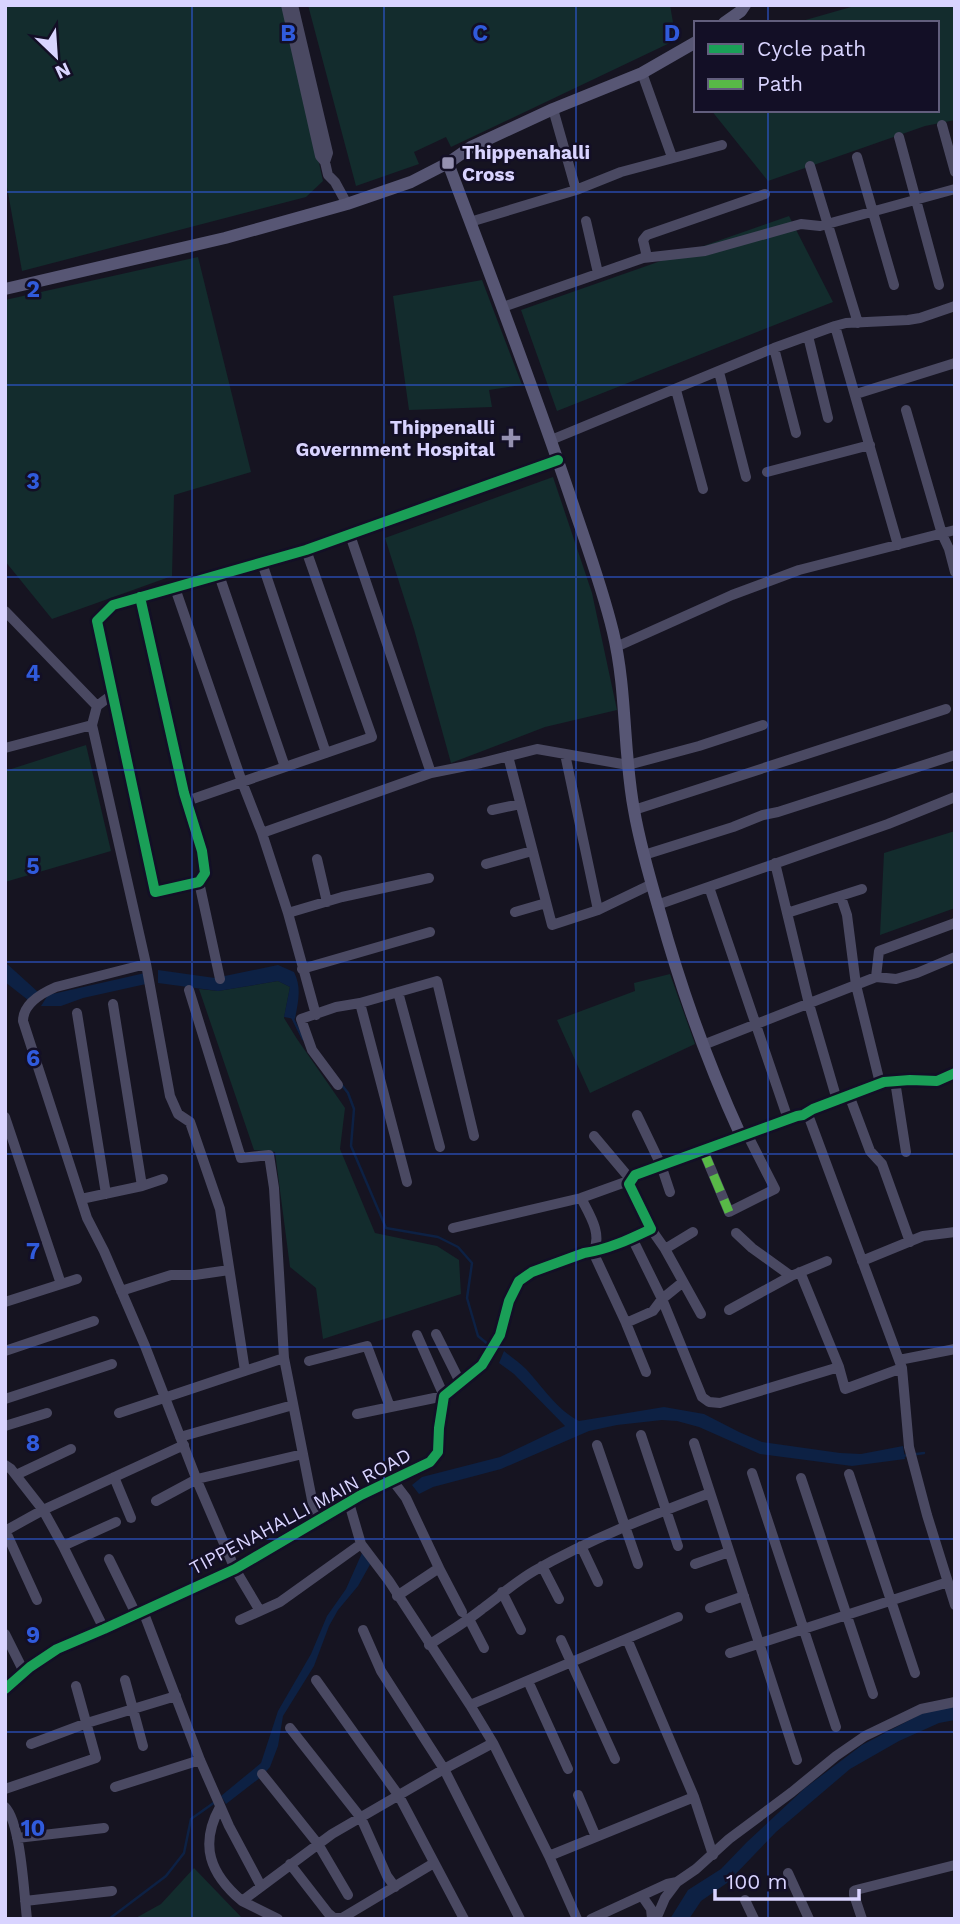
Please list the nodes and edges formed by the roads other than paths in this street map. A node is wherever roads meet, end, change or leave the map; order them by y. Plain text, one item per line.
1 (286, 5) edge
2 (293, 5) edge
3 (745, 5) edge
4 (727, 21) edge
5 (694, 43) edge
6 (642, 73) junction
7 (553, 109) junction
8 (942, 125) dead end
9 (899, 137) dead end
10 (722, 145) dead end
11 (672, 157) junction
12 (858, 157) dead end
13 (325, 163) junction
14 (448, 163) junction
15 (810, 166) dead end
16 (955, 172) edge
17 (955, 189) edge
18 (576, 190) junction
19 (765, 194) dead end
20 (915, 199) junction
21 (346, 204) junction
22 (874, 211) junction
23 (586, 221) dead end
24 (470, 222) junction
25 (828, 224) junction
26 (648, 257) junction
27 (598, 273) junction
28 (894, 285) dead end
29 (939, 285) dead end
30 (5, 289) edge
31 (955, 306) edge
32 (503, 307) junction
33 (858, 323) junction
34 (835, 326) junction
35 (808, 336) junction
36 (774, 348) junction
37 (955, 363) edge
38 (719, 372) junction
39 (676, 390) junction
40 (856, 394) junction
41 (906, 410) dead end
42 (828, 418) dead end
43 (796, 433) dead end
44 (551, 440) junction
45 (870, 445) junction
46 (558, 460) junction
47 (767, 472) dead end
48 (746, 477) dead end
49 (703, 489) dead end
50 (955, 530) edge
51 (942, 534) junction
52 (350, 535) junction
53 (898, 545) junction
54 (306, 550) junction
55 (262, 563) junction
56 (955, 572) edge
57 (219, 575) junction
58 (175, 588) junction
59 (140, 597) junction
60 (5, 611) edge
61 (616, 647) junction
62 (113, 694) junction
63 (97, 706) junction
64 (946, 709) dead end
65 (92, 725) junction
66 (763, 725) dead end
67 (5, 748) edge
68 (326, 753) junction
69 (565, 754) junction
70 (955, 755) edge
71 (508, 756) junction
72 (628, 765) junction
73 (285, 767) junction
74 (431, 773) junction
75 (242, 782) junction
76 (955, 797) edge
77 (187, 801) junction
78 (520, 804) junction
79 (492, 810) dead end
80 (634, 810) junction
81 (262, 833) junction
82 (532, 851) junction
83 (644, 855) junction
84 (317, 859) dead end
85 (775, 863) junction
86 (486, 864) dead end
87 (429, 878) dead end
88 (199, 882) junction
89 (652, 884) junction
90 (709, 887) junction
91 (862, 890) dead end
92 (841, 897) junction
93 (327, 901) junction
94 (546, 903) junction
95 (657, 905) junction
96 (598, 910) junction
97 (515, 912) dead end
98 (787, 913) junction
99 (288, 914) junction
100 (955, 923) edge
101 (430, 932) dead end
102 (955, 957) edge
103 (146, 964) junction
104 (302, 969) junction
105 (876, 977) junction
106 (219, 979) dead end
107 (856, 985) junction
108 (189, 990) dead end
109 (398, 992) junction
110 (360, 1003) junction
111 (113, 1004) dead end
112 (809, 1004) junction
113 (77, 1013) dead end
114 (316, 1015) junction
115 (757, 1025) junction
116 (703, 1045) junction
117 (955, 1073) edge
118 (895, 1081) junction
119 (880, 1083) junction
120 (338, 1085) dead end
121 (843, 1098) junction
122 (638, 1115) dead end
123 (803, 1115) junction
124 (5, 1118) edge
125 (788, 1119) junction
126 (744, 1135) junction
127 (474, 1136) dead end
128 (594, 1136) dead end
129 (9, 1142) edge
130 (440, 1147) dead end
131 (703, 1150) junction
132 (906, 1152) dead end
133 (661, 1165) junction
134 (163, 1179) dead end
135 (631, 1180) junction
136 (407, 1182) dead end
137 (142, 1186) junction
138 (670, 1192) dead end
139 (106, 1194) junction
140 (581, 1198) junction
141 (81, 1199) junction
142 (453, 1228) dead end
143 (651, 1229) junction
144 (693, 1232) dead end
145 (955, 1232) edge
146 (736, 1233) dead end
147 (632, 1238) junction
148 (910, 1242) junction
149 (665, 1248) junction
150 (593, 1252) junction
151 (827, 1261) dead end
152 (862, 1261) junction
153 (229, 1270) junction
154 (796, 1274) junction
155 (77, 1279) dead end
156 (683, 1282) junction
157 (61, 1284) junction
158 (121, 1291) junction
159 (6, 1299) edge
160 (662, 1299) junction
161 (729, 1310) dead end
162 (701, 1314) dead end
163 (94, 1321) dead end
164 (626, 1323) junction
165 (436, 1334) dead end
166 (417, 1335) dead end
167 (955, 1349) edge
168 (5, 1351) edge
169 (284, 1359) junction
170 (309, 1361) dead end
171 (112, 1364) dead end
172 (900, 1364) junction
173 (839, 1367) junction
174 (245, 1371) junction
175 (646, 1372) dead end
176 (460, 1382) junction
177 (444, 1396) junction
178 (165, 1397) junction
179 (5, 1399) edge
180 (293, 1405) junction
181 (390, 1407) junction
182 (47, 1413) dead end
183 (119, 1413) dead end
184 (357, 1414) dead end
185 (5, 1426) edge
186 (641, 1435) dead end
187 (182, 1441) junction
188 (694, 1443) dead end
189 (597, 1446) dead end
190 (71, 1449) dead end
191 (303, 1454) junction
192 (5, 1465) edge
193 (752, 1473) dead end
194 (849, 1474) dead end
195 (16, 1475) junction
196 (114, 1476) junction
197 (801, 1478) dead end
198 (197, 1479) junction
199 (399, 1489) junction
200 (710, 1493) junction
201 (156, 1501) dead end
202 (348, 1503) junction
203 (43, 1510) junction
204 (666, 1510) junction
205 (131, 1518) dead end
206 (316, 1520) junction
207 (116, 1522) dead end
208 (625, 1527) junction
209 (5, 1531) edge
210 (63, 1546) junction
211 (581, 1546) junction
212 (678, 1546) dead end
213 (365, 1549) junction
214 (729, 1552) junction
215 (108, 1559) dead end
216 (638, 1564) dead end
217 (695, 1564) dead end
218 (542, 1566) junction
219 (439, 1568) junction
220 (235, 1569) junction
221 (949, 1577) edge
222 (598, 1582) dead end
223 (502, 1592) junction
224 (397, 1596) junction
225 (744, 1596) junction
226 (559, 1599) dead end
227 (37, 1600) dead end
228 (891, 1601) junction
229 (955, 1605) edge
230 (710, 1608) dead end
231 (260, 1611) junction
232 (140, 1613) junction
233 (846, 1615) junction
234 (466, 1616) junction
235 (678, 1617) dead end
236 (240, 1620) dead end
237 (104, 1629) junction
238 (804, 1629) junction
239 (363, 1630) dead end
240 (521, 1630) dead end
241 (5, 1634) edge
242 (627, 1639) junction
243 (561, 1640) dead end
244 (759, 1643) junction
245 (429, 1645) junction
246 (484, 1648) dead end
247 (730, 1653) dead end
248 (570, 1663) junction
249 (24, 1672) junction
250 (915, 1673) dead end
251 (125, 1680) dead end
252 (316, 1680) dead end
253 (528, 1681) junction
254 (76, 1686) dead end
255 (5, 1689) edge
256 (873, 1694) dead end
257 (176, 1696) junction
258 (955, 1702) edge
259 (471, 1705) junction
260 (132, 1709) junction
261 (87, 1723) junction
262 (836, 1727) dead end
263 (290, 1728) dead end
264 (493, 1743) junction
265 (31, 1744) dead end
266 (142, 1746) dead end
267 (615, 1759) dead end
268 (200, 1760) junction
269 (797, 1760) dead end
270 (444, 1769) junction
271 (568, 1769) dead end
272 (262, 1774) dead end
273 (115, 1787) dead end
274 (5, 1789) edge
275 (399, 1796) junction
276 (578, 1796) dead end
277 (694, 1797) junction
278 (217, 1800) junction
279 (5, 1807) edge
280 (361, 1818) junction
281 (104, 1828) dead end
282 (596, 1837) junction
283 (17, 1838) junction
284 (318, 1844) junction
285 (713, 1855) junction
286 (549, 1856) junction
287 (434, 1863) junction
288 (290, 1864) junction
289 (955, 1865) edge
290 (788, 1873) dead end
291 (677, 1882) junction
292 (261, 1886) junction
293 (395, 1886) junction
294 (112, 1891) dead end
295 (348, 1895) dead end
296 (642, 1896) junction
297 (24, 1900) junction
298 (746, 1900) dead end
299 (242, 1901) junction
300 (27, 1919) edge
301 (278, 1919) edge
302 (464, 1919) edge
303 (520, 1919) edge
304 (577, 1919) edge
305 (591, 1919) edge
306 (654, 1919) edge
307 (754, 1919) edge
308 (808, 1919) edge
309 (862, 1919) edge

1 - 13 street
2 - 13 street
3 - 4 street
5 - 6 street
6 - 7 street
6 - 11 street
7 - 14 street
7 - 18 street
8 - 16 street
9 - 20 street
10 - 11 street
11 - 18 street
12 - 22 street
13 - 21 street
14 - 21 street
14 - 24 street
15 - 25 street
17 - 20 street
18 - 24 street
19 - 26 street
20 - 22 street
20 - 29 street
21 - 30 street
22 - 25 street
22 - 28 street
23 - 27 street
24 - 32 street
25 - 26 street
25 - 33 street
26 - 27 street
27 - 32 street
31 - 33 street
32 - 44 street
33 - 34 street
34 - 35 street
34 - 40 street
35 - 36 street
35 - 42 street
36 - 38 street
36 - 43 street
37 - 40 street
38 - 39 street
38 - 48 street
39 - 44 street
39 - 49 street
40 - 45 street
41 - 51 street
44 - 46 street
45 - 47 street
45 - 53 street
46 - 52 street
46 - 61 street
50 - 51 street
51 - 53 street
51 - 56 street
52 - 54 street
52 - 74 street
53 - 61 street
54 - 55 street
54 - 68 street
55 - 57 street
55 - 68 street
57 - 58 street
57 - 73 street
58 - 59 street
58 - 75 street
59 - 62 street
59 - 77 street
60 - 63 street
61 - 72 street
62 - 63 street
62 - 88 street
63 - 65 street
64 - 80 street
65 - 67 street
65 - 103 street
66 - 72 street
68 - 73 street
69 - 71 street
69 - 72 street
69 - 96 street
70 - 83 street
71 - 74 street
71 - 78 street
72 - 80 street
73 - 75 street
74 - 81 street
75 - 77 street
75 - 81 street
76 - 85 street
77 - 88 street
78 - 79 street
78 - 82 street
80 - 83 street
81 - 99 street
82 - 86 street
82 - 94 street
83 - 89 street
84 - 93 street
85 - 90 street
85 - 98 street
87 - 93 street
88 - 106 street
89 - 95 street
89 - 96 street
90 - 95 street
90 - 115 street
91 - 92 street
92 - 98 street
92 - 107 street
93 - 99 street
94 - 96 street
94 - 97 street
95 - 116 street
98 - 112 street
99 - 104 street
100 - 105 street
101 - 104 street
102 - 105 street
103 - 141 street
103 - 153 street
104 - 114 street
105 - 107 street
107 - 112 street
107 - 119 street
108 - 169 street
109 - 110 street
109 - 127 street
109 - 130 street
110 - 114 street
110 - 136 street
111 - 137 street
112 - 115 street
112 - 121 street
113 - 139 street
114 - 120 street
115 - 116 street
115 - 125 street
116 - 126 street
117 - 118 street
118 - 119 street
118 - 132 street
119 - 121 street
121 - 123 street
121 - 148 street
122 - 133 street
123 - 125 street
123 - 152 street
124 - 129 street
125 - 126 street
126 - 131 street
126 - 131 street
128 - 135 street
129 - 157 street
131 - 133 street
133 - 135 street
133 - 138 street
134 - 137 street
135 - 140 street
135 - 143 street
137 - 139 street
139 - 141 street
140 - 142 street
140 - 150 street
141 - 158 street
143 - 147 street
143 - 149 street
144 - 149 street
145 - 148 street
146 - 154 street
147 - 150 street
147 - 160 street
148 - 152 street
149 - 156 street
150 - 164 street
150 - 176 street
151 - 154 street
152 - 172 street
153 - 158 street
153 - 174 street
154 - 161 street
154 - 173 street
155 - 157 street
156 - 160 street
156 - 162 street
157 - 159 street
158 - 178 street
160 - 164 street
160 - 173 street
163 - 168 street
164 - 175 street
165 - 176 street
166 - 177 street
167 - 172 street
169 - 174 street
169 - 180 street
170 - 181 street
171 - 179 street
172 - 173 street
172 - 221 street
174 - 178 street
176 - 177 street
177 - 181 street
177 - 199 street, TIPPENAHALLI MAIN ROAD
178 - 183 street
178 - 187 street
180 - 187 street
180 - 191 street
181 - 184 street
182 - 185 street
186 - 204 street
187 - 196 street
187 - 198 street
188 - 200 street
189 - 208 street
190 - 195 street
191 - 198 street
191 - 206 street
192 - 195 street
193 - 238 street
194 - 228 street
195 - 203 street
196 - 203 street
196 - 205 street
197 - 233 street
198 - 201 street
198 - 220 street
199 - 202 street, TIPPENAHALLI MAIN ROAD
199 - 219 street
200 - 204 street
200 - 214 street
202 - 206 street, TIPPENAHALLI MAIN ROAD
202 - 213 street
203 - 209 street
203 - 210 street
204 - 208 street
204 - 212 street
206 - 220 street, TIPPENAHALLI MAIN ROAD
207 - 210 street
208 - 211 street
208 - 216 street
209 - 227 street
210 - 237 street
211 - 218 street
211 - 222 street
213 - 224 street
213 - 231 street
214 - 217 street
214 - 225 street
215 - 232 street
218 - 223 street
218 - 226 street
219 - 224 street
219 - 234 street
220 - 231 street
220 - 232 street, TIPPENAHALLI MAIN ROAD
221 - 228 street
221 - 229 street
223 - 234 street
223 - 240 street
224 - 245 street
225 - 230 street
225 - 244 street
228 - 233 street
228 - 250 street
231 - 236 street
232 - 237 street, TIPPENAHALLI MAIN ROAD
232 - 257 street
233 - 238 street
233 - 256 street
234 - 245 street
234 - 246 street
235 - 242 street
237 - 249 street, TIPPENAHALLI MAIN ROAD
238 - 244 street
238 - 262 street
239 - 270 street
241 - 249 street
242 - 248 street
242 - 277 street
243 - 248 street
244 - 247 street
244 - 269 street
245 - 259 street
248 - 253 street
248 - 267 street
249 - 255 street, TIPPENAHALLI MAIN ROAD
251 - 260 street
252 - 275 street
253 - 259 street
253 - 271 street
254 - 261 street
257 - 260 street
257 - 268 street
258 - 285 street
259 - 264 street
260 - 261 street
260 - 266 street
261 - 265 street
261 - 274 street
263 - 280 street
264 - 270 street
264 - 286 street
268 - 273 street
268 - 278 street
270 - 275 street
270 - 303 street
272 - 284 street
275 - 280 street
275 - 287 street
276 - 282 street
277 - 282 street
277 - 285 street
278 - 292 street
278 - 299 street
279 - 283 street
280 - 284 street
280 - 293 street
281 - 283 street
282 - 286 street
283 - 297 street
284 - 288 street
284 - 295 street
285 - 291 street
286 - 304 street
287 - 293 street
287 - 302 street
288 - 292 street
288 - 293 street
289 - 309 street
290 - 308 street
291 - 296 street
291 - 306 street
292 - 299 street
294 - 297 street
296 - 305 street
296 - 306 street
297 - 300 street
298 - 307 street
299 - 301 street

